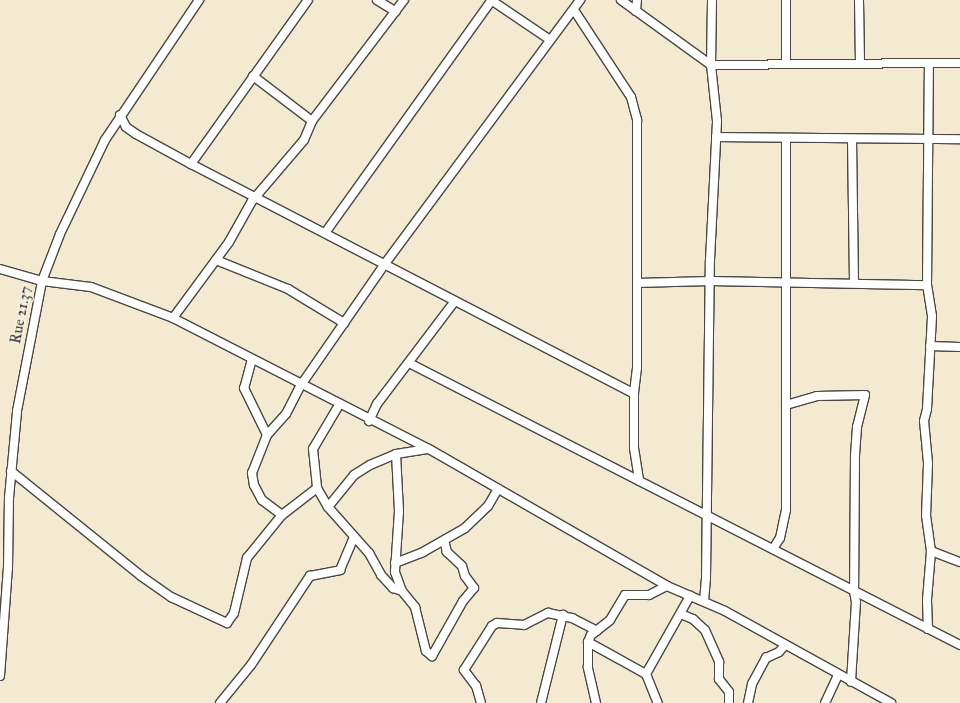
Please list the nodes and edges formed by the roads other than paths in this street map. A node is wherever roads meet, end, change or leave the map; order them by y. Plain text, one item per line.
1 (199, 0) edge
2 (308, 0) edge
3 (377, 0) edge
4 (404, 0) edge
5 (491, 0) edge
6 (580, 0) edge
7 (621, 0) edge
8 (637, 0) edge
9 (712, 0) edge
10 (786, 0) edge
11 (860, 0) edge
12 (574, 10) junction
13 (636, 11) junction
14 (396, 12) junction
15 (550, 40) junction
16 (960, 63) edge
17 (786, 64) junction
18 (860, 64) junction
19 (929, 64) junction
20 (711, 65) junction
21 (253, 76) junction
22 (120, 115) junction
23 (312, 121) junction
24 (716, 137) junction
25 (786, 138) junction
26 (852, 139) junction
27 (928, 139) junction
28 (960, 139) edge
29 (191, 164) junction
30 (255, 197) junction
31 (325, 233) junction
32 (216, 260) junction
33 (384, 265) junction
34 (0, 269) edge
35 (42, 280) junction
36 (710, 280) junction
37 (786, 282) junction
38 (637, 283) junction
39 (854, 283) junction
40 (927, 285) junction
41 (455, 301) junction
42 (173, 318) junction
43 (344, 323) junction
44 (930, 346) junction
45 (960, 347) edge
46 (252, 359) junction
47 (409, 363) junction
48 (300, 385) junction
49 (634, 394) junction
50 (339, 405) junction
51 (786, 405) junction
52 (369, 421) junction
53 (267, 435) junction
54 (429, 449) junction
55 (396, 454) junction
56 (12, 471) junction
57 (639, 481) junction
58 (317, 488) junction
59 (498, 489) junction
60 (328, 507) junction
61 (282, 515) junction
62 (707, 516) junction
63 (354, 537) junction
64 (444, 540) junction
65 (773, 549) junction
66 (930, 551) junction
67 (960, 562) edge
68 (395, 563) junction
69 (667, 586) junction
70 (402, 591) junction
71 (854, 591) junction
72 (690, 596) junction
73 (704, 602) junction
74 (681, 614) junction
75 (563, 615) junction
76 (928, 629) junction
77 (597, 631) junction
78 (588, 642) junction
79 (785, 645) junction
80 (960, 645) edge
81 (646, 674) junction
82 (838, 675) junction
83 (0, 676) edge
84 (851, 682) junction
85 (220, 703) edge
86 (481, 703) edge
87 (541, 703) edge
88 (596, 703) edge
89 (658, 703) edge
90 (729, 703) edge
91 (748, 703) edge
92 (825, 703) edge
93 (891, 703) edge

1 - 22 street, Rue 21.37
2 - 21 street
3 - 14 street
4 - 14 street
5 - 15 street
5 - 31 street
6 - 12 street
7 - 13 street
8 - 13 street
9 - 20 street
10 - 17 street
11 - 18 street
12 - 15 street
12 - 38 street
13 - 20 street
14 - 23 street
15 - 33 street
16 - 19 street
17 - 18 street
17 - 20 street
18 - 19 street
19 - 27 street
20 - 24 street
21 - 23 street
21 - 29 street
22 - 29 street
22 - 35 street, Rue 21.37
23 - 30 street
24 - 25 street
24 - 36 street
25 - 26 street
25 - 37 street
26 - 27 street
26 - 39 street
27 - 28 street
27 - 40 street
29 - 30 street
30 - 31 street
30 - 32 street
31 - 33 street
32 - 42 street
32 - 43 street
33 - 41 street
33 - 43 street
34 - 35 street
35 - 42 street
35 - 56 street, Rue 21.37
36 - 37 street
36 - 38 street
36 - 62 street
37 - 39 street
37 - 51 street
38 - 49 street
39 - 40 street
40 - 44 street
41 - 47 street
41 - 49 street
42 - 46 street
43 - 48 street
44 - 45 street
44 - 66 street
46 - 48 street
46 - 53 street
47 - 52 street
47 - 57 street
48 - 50 street
48 - 53 street
49 - 57 street
50 - 52 street
50 - 58 street
51 - 65 street
51 - 71 street
52 - 54 street
53 - 61 street
54 - 55 street
54 - 59 street
55 - 60 street
55 - 68 street
56 - 61 street
56 - 83 street, Rue 21.37
57 - 62 street
58 - 60 street
58 - 61 street
59 - 64 street
59 - 69 street
60 - 63 street
62 - 65 street
62 - 73 street
63 - 70 street
63 - 85 street
64 - 68 street
64 - 70 street
65 - 71 street
66 - 67 street
66 - 76 street
68 - 70 street
69 - 72 street
69 - 77 street
71 - 76 street
71 - 84 street
72 - 73 street
72 - 74 street
73 - 79 street
74 - 81 street
74 - 90 street
75 - 77 street
75 - 86 street
75 - 87 street
76 - 80 street
77 - 78 street
78 - 81 street
78 - 88 street
79 - 82 street
79 - 91 street
81 - 89 street
82 - 84 street
82 - 92 street
84 - 93 street

